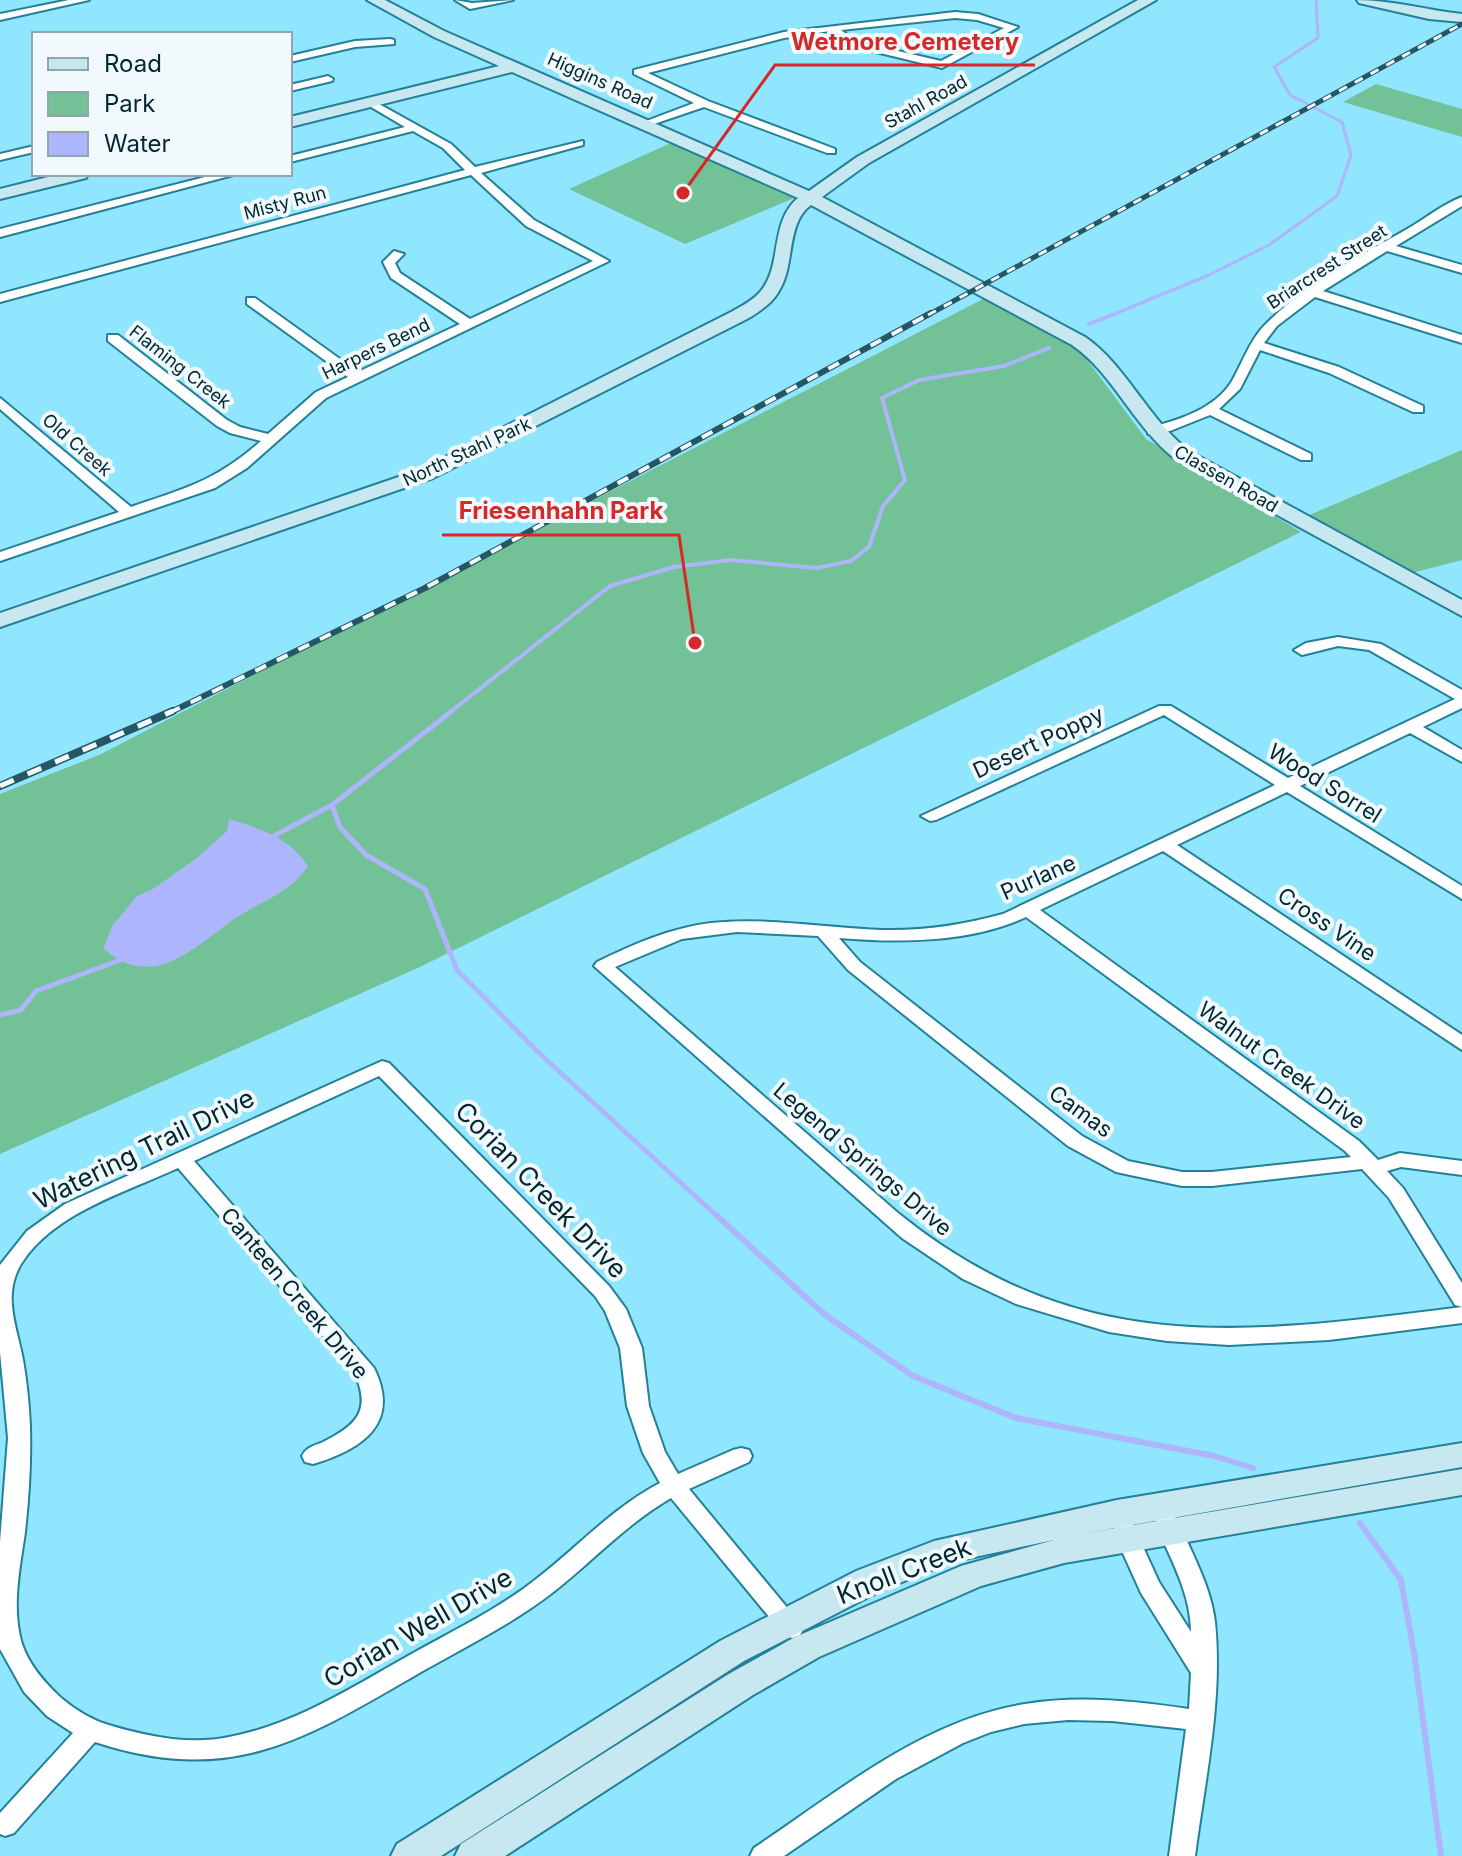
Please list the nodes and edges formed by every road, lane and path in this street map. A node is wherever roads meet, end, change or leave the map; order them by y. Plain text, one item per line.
1 (84, 0) edge
2 (374, 0) edge
3 (460, 0) edge
4 (508, 0) edge
5 (1149, 0) edge
6 (1364, 0) edge
7 (0, 17) edge
8 (1462, 18) edge
9 (832, 28) junction
10 (390, 42) dead end
11 (293, 58) edge
12 (306, 65) dead end
13 (516, 66) junction
14 (317, 72) dead end
15 (292, 88) edge
16 (370, 102) junction
17 (704, 103) junction
18 (292, 122) edge
19 (647, 123) junction
20 (413, 128) junction
21 (579, 143) dead end
22 (32, 149) edge
23 (831, 151) dead end
24 (0, 157) edge
25 (292, 158) edge
26 (474, 171) junction
27 (72, 176) edge
28 (223, 176) edge
29 (775, 180) junction
30 (831, 181) junction
31 (0, 194) edge
32 (810, 197) junction
33 (1462, 201) edge
34 (840, 213) junction
35 (863, 227) junction
36 (787, 231) junction
37 (0, 233) edge
38 (1388, 247) junction
39 (398, 254) dead end
40 (1462, 269) edge
41 (1316, 293) junction
42 (0, 298) edge
43 (251, 301) dead end
44 (469, 324) junction
45 (113, 338) dead end
46 (1462, 339) edge
47 (1255, 344) junction
48 (356, 377) junction
49 (0, 402) edge
50 (1209, 409) junction
51 (1418, 409) dead end
52 (1153, 431) junction
53 (270, 439) junction
54 (1306, 457) dead end
55 (130, 514) junction
56 (0, 557) edge
57 (1459, 606) edge
58 (0, 620) edge
59 (1302, 650) dead end
60 (1462, 700) edge
61 (1165, 709) joint
62 (1410, 726) junction
63 (1462, 757) edge
64 (1287, 785) junction
65 (930, 816) dead end
66 (1164, 844) junction
67 (1462, 894) edge
68 (1029, 910) junction
69 (823, 931) junction
70 (603, 966) joint
71 (1462, 1044) edge
72 (382, 1067) joint
73 (181, 1159) junction
74 (1372, 1165) junction
75 (1462, 1168) edge
76 (1462, 1300) edge
77 (1462, 1315) edge
78 (1462, 1455) edge
79 (313, 1456) dead end
80 (741, 1456) dead end
81 (1462, 1482) edge
82 (673, 1485) junction
83 (1165, 1519) junction
84 (1123, 1526) junction
85 (1197, 1598) junction
86 (1161, 1604) junction
87 (797, 1634) junction
88 (1203, 1672) junction
89 (1200, 1721) junction
90 (91, 1730) junction
91 (5, 1825) dead end
92 (410, 1856) edge
93 (474, 1856) edge
94 (763, 1856) edge
95 (1182, 1856) edge

1 - 7 street
2 - 13 street, Higgins Road
3 - 4 street
5 - 30 street, Stahl Road
6 - 8 street
9 - 9 street
9 - 17 street
10 - 11 street
11 - 12 street
13 - 16 street
13 - 19 street, Higgins Road
14 - 15 street
16 - 18 street
16 - 20 street
17 - 19 street
17 - 23 street
19 - 29 street, Higgins Road
20 - 25 street
20 - 26 street
21 - 26 street, Misty Run
22 - 24 street
26 - 42 street, Misty Run
26 - 44 street, Harpers Bend
27 - 31 street
28 - 37 street
29 - 30 street
29 - 32 street, Higgins Road
30 - 32 street, Stahl Road
30 - 34 street
32 - 34 street, Classen Road
32 - 36 street, North Stahl Park
33 - 38 street, Briarcrest Street
34 - 35 street, Classen Road
35 - 36 street
35 - 52 street, Classen Road
36 - 58 street, North Stahl Park
38 - 40 street
38 - 41 street, Briarcrest Street
39 - 44 street
41 - 46 street
41 - 47 street, Briarcrest Street
43 - 48 street
44 - 48 street, Harpers Bend
45 - 53 street, Flaming Creek
47 - 50 street, Briarcrest Street
47 - 51 street
48 - 53 street, Harpers Bend
49 - 55 street, Old Creek
50 - 52 street, Briarcrest Street
50 - 54 street
52 - 57 street, Classen Road
53 - 55 street, Harpers Bend
55 - 56 street, Harpers Bend
59 - 60 street
60 - 62 street, Purlane
61 - 64 street, Wood Sorrel
61 - 65 street, Desert Poppy
62 - 63 street
62 - 64 street, Purlane
64 - 66 street, Purlane
64 - 67 street, Wood Sorrel
66 - 68 street, Purlane
66 - 71 street, Cross Vine
68 - 69 street, Purlane
68 - 74 street, Walnut Creek Drive
69 - 70 street, Purlane
69 - 74 street, Camas
70 - 77 street, Legend Springs Drive
72 - 73 street, Watering Trail Drive
72 - 82 street, Corian Creek Drive
73 - 79 street, Canteen Creek Drive
73 - 90 street, Watering Trail Drive
74 - 75 street, Camas
74 - 76 street, Walnut Creek Drive
78 - 83 street, Knoll Creek
80 - 82 street, Corian Well Drive
81 - 83 street, Knoll Creek
82 - 87 street, Corian Creek Drive
82 - 90 street, Corian Well Drive
83 - 84 street, Knoll Creek
83 - 85 street
84 - 86 street
84 - 87 street, Knoll Creek
85 - 86 street
85 - 88 street
86 - 88 street
87 - 92 street, Knoll Creek
87 - 93 street, Knoll Creek
88 - 89 street
89 - 94 street
89 - 95 street
90 - 91 street

